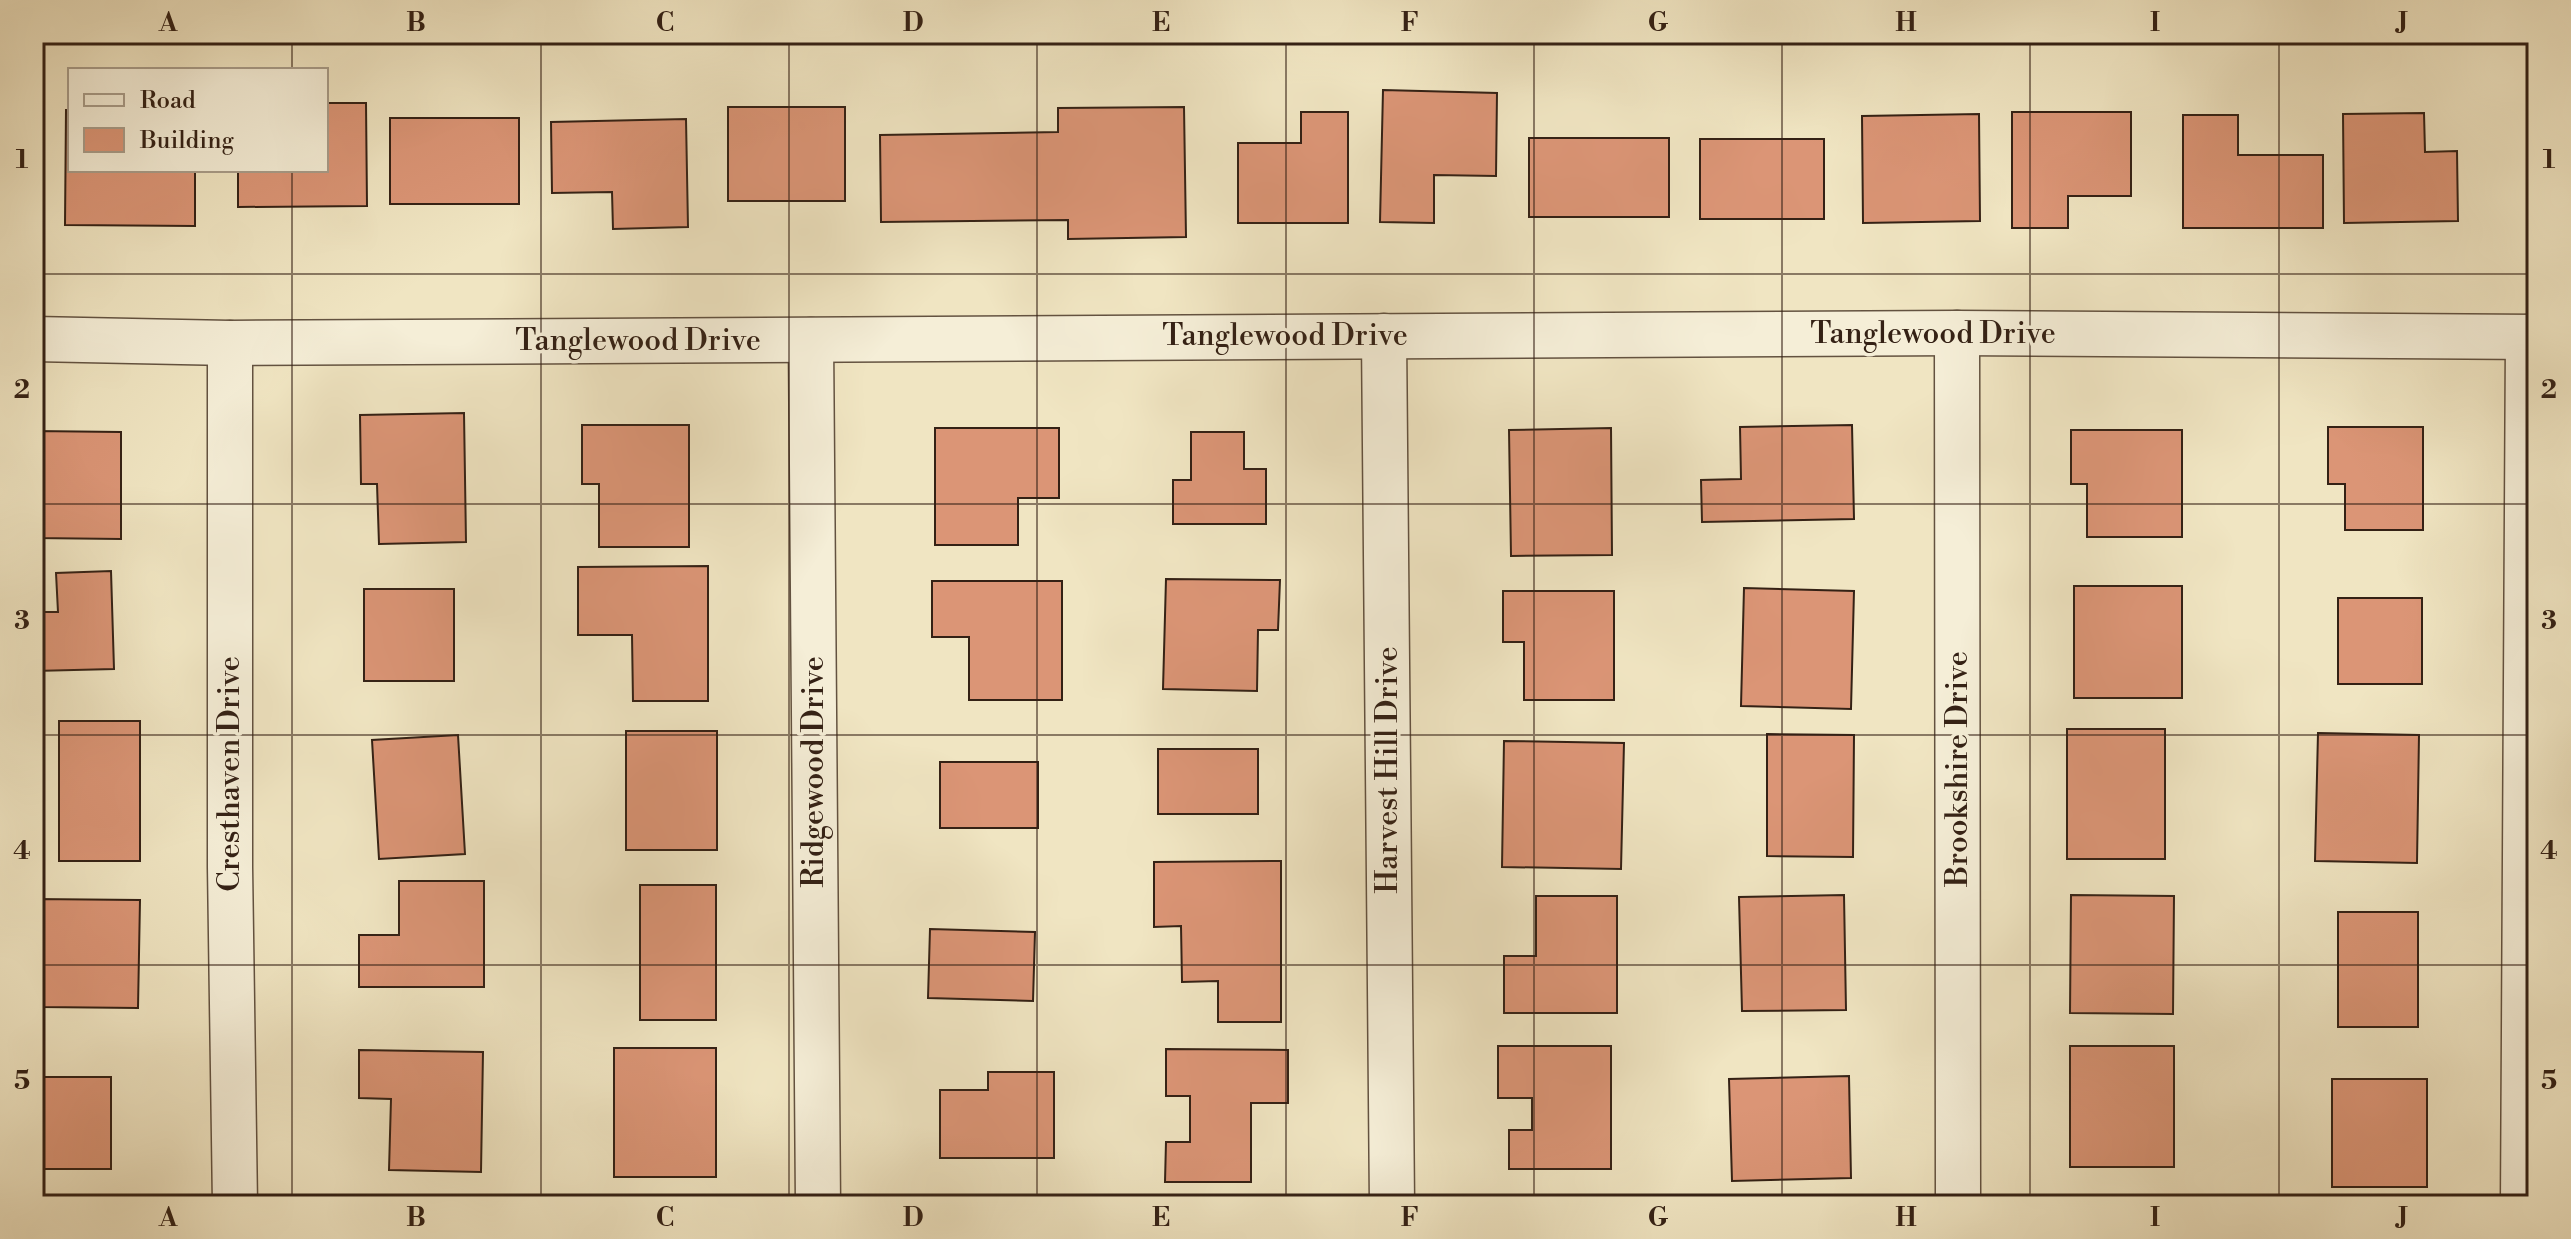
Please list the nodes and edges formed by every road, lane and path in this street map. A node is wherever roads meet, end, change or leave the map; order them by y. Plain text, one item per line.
1 (1957, 333) junction
2 (1384, 336) junction
3 (2533, 337) edge
4 (34, 339) edge
5 (811, 340) junction
6 (230, 343) junction
7 (235, 1205) edge
8 (818, 1205) edge
9 (1392, 1205) edge
10 (1958, 1205) edge
11 (2523, 1205) edge

1 - 2 street, Tanglewood Drive
1 - 3 street, Tanglewood Drive
1 - 10 street, Brookshire Drive
2 - 5 street, Tanglewood Drive
2 - 9 street, Harvest Hill Drive
3 - 11 street
4 - 6 street, Tanglewood Drive
5 - 6 street, Tanglewood Drive
5 - 8 street, Ridgewood Drive
6 - 7 street, Cresthaven Drive

